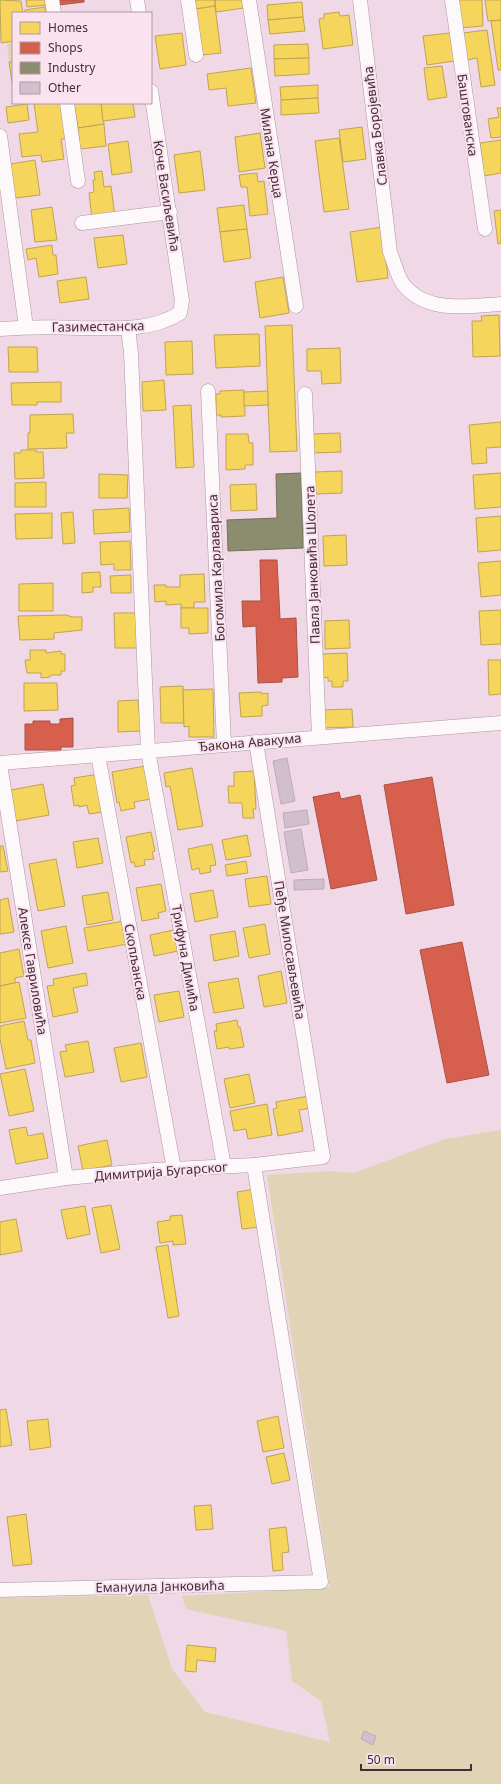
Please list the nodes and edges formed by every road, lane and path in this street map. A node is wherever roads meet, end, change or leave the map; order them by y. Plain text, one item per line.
1 (52, 0) edge
2 (137, 0) edge
3 (188, 0) edge
4 (249, 0) edge
5 (360, 0) edge
6 (452, 0) edge
7 (54, 12) edge
8 (139, 12) edge
9 (196, 56) dead end
10 (152, 97) edge
11 (67, 104) edge
12 (0, 136) edge
13 (78, 181) dead end
14 (170, 212) junction
15 (82, 223) dead end
16 (485, 229) dead end
17 (182, 301) joint
18 (501, 304) edge
19 (296, 306) dead end
20 (26, 327) junction
21 (128, 328) junction
22 (0, 329) edge
23 (208, 391) dead end
24 (305, 394) dead end
25 (501, 723) edge
26 (319, 737) junction
27 (256, 742) junction
28 (224, 744) junction
29 (148, 751) junction
30 (98, 755) junction
31 (0, 763) edge
32 (323, 1157) joint
33 (254, 1165) junction
34 (224, 1166) junction
35 (174, 1169) junction
36 (66, 1178) junction
37 (0, 1188) edge
38 (0, 1590) edge

1 - 7 street
2 - 8 street
3 - 9 street
4 - 19 street, Милана Керца
5 - 18 street, Славка Боројевића
6 - 16 street, Баштованска
10 - 14 street, Коче Васиљевића
11 - 13 street
12 - 20 street
14 - 15 street
14 - 17 street, Коче Васиљевића
17 - 21 street, Газиместанска
20 - 21 street, Газиместанска
20 - 22 street, Газиместанска
21 - 29 street, Трифуна Димића
23 - 28 street, Богомила Карлавариса
24 - 26 street, Павла Јанковића Шолета
25 - 26 street, Ђакона Авакума
26 - 27 street, Ђакона Авакума
27 - 28 street, Ђакона Авакума
27 - 32 street, Пеђе Милосављевића
28 - 29 street, Ђакона Авакума
29 - 30 street, Ђакона Авакума
29 - 34 street, Трифуна Димића
30 - 31 street, Ђакона Авакума
30 - 35 street, Скопљанска
31 - 36 street, Алексе Гавриловића
32 - 33 street, Димитрија Бугарског
33 - 34 street, Димитрија Бугарског
33 - 38 street, Емануила Јанковића
34 - 35 street, Димитрија Бугарског
35 - 36 street, Димитрија Бугарског
36 - 37 street, Димитрија Бугарског

